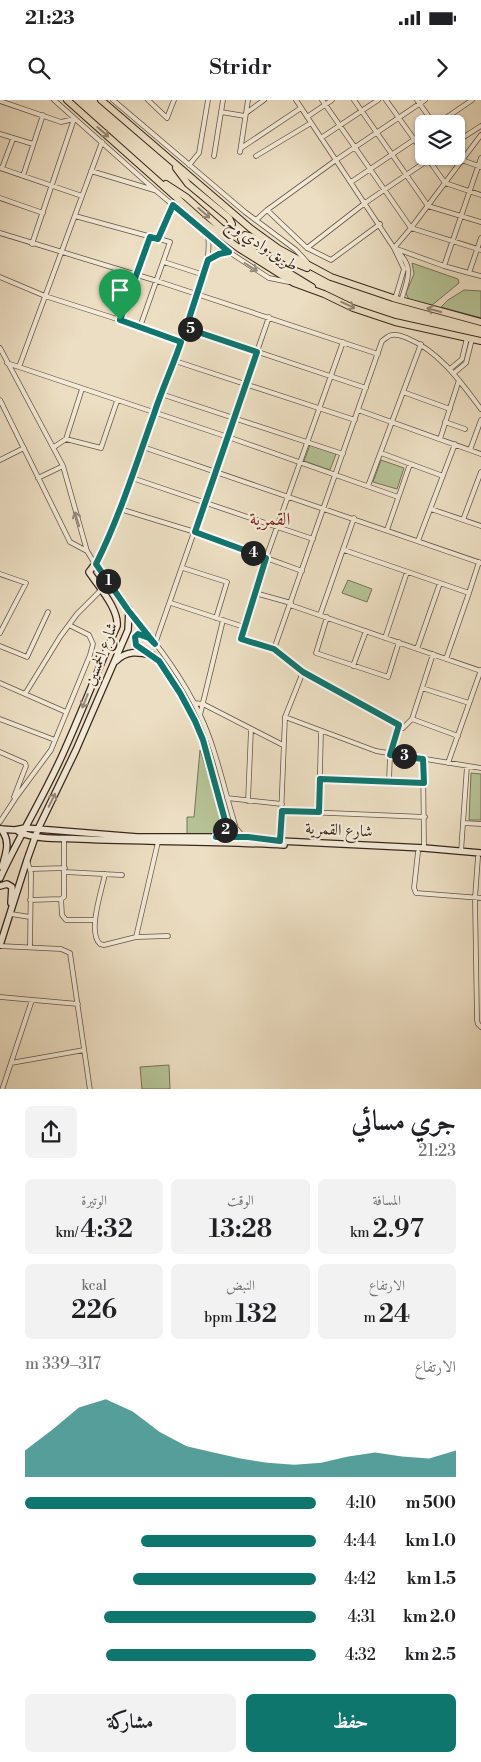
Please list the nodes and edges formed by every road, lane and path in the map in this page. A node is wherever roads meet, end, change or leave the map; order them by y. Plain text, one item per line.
1 (54, 100) edge
2 (66, 100) edge
3 (101, 100) edge
4 (113, 100) edge
5 (148, 100) edge
6 (174, 100) edge
7 (208, 100) edge
8 (223, 100) edge
9 (248, 100) edge
10 (264, 100) edge
11 (296, 100) edge
12 (322, 100) edge
13 (332, 100) edge
14 (354, 100) edge
15 (378, 100) edge
16 (386, 100) edge
17 (425, 100) edge
18 (472, 100) edge
19 (0, 101) edge
20 (418, 102) edge
21 (325, 104) junction
22 (301, 108) junction
23 (361, 111) junction
24 (221, 112) junction
25 (246, 114) junction
26 (43, 115) junction
27 (429, 115) edge
28 (450, 115) edge
29 (307, 117) junction
30 (398, 118) junction
31 (74, 119) junction
32 (311, 123) junction
33 (340, 126) junction
34 (481, 126) edge
35 (376, 133) junction
36 (0, 134) edge
37 (481, 135) edge
38 (465, 136) edge
39 (321, 138) junction
40 (13, 139) junction
41 (414, 140) joint
42 (102, 142) junction
43 (33, 144) junction
44 (355, 147) junction
45 (392, 154) junction
46 (166, 156) junction
47 (214, 156) dead end
48 (256, 156) dead end
49 (465, 156) edge
50 (481, 158) edge
51 (336, 160) junction
52 (465, 161) edge
53 (188, 165) junction
54 (417, 165) edge
55 (432, 165) edge
56 (458, 165) edge
57 (480, 166) edge
58 (1, 168) edge
59 (370, 169) junction
60 (91, 171) junction
61 (150, 174) junction
62 (406, 175) junction
63 (23, 176) junction
64 (351, 182) junction
65 (445, 183) junction
66 (51, 186) junction
67 (155, 190) junction
68 (385, 190) junction
69 (470, 191) junction
70 (481, 195) edge
71 (82, 196) junction
72 (0, 198) edge
73 (365, 203) junction
74 (173, 205) junction
75 (428, 206) junction
76 (267, 210) junction
77 (43, 213) junction
78 (75, 216) junction
79 (461, 216) junction
80 (256, 220) junction
81 (481, 222) edge
82 (380, 224) junction
83 (411, 228) junction
84 (0, 234) edge
85 (208, 235) junction
86 (150, 237) junction
87 (481, 238) edge
88 (158, 239) junction
89 (453, 241) junction
90 (32, 244) junction
91 (307, 248) junction
92 (394, 248) junction
93 (479, 249) edge
94 (229, 252) junction
95 (61, 253) junction
96 (208, 260) junction
97 (164, 262) junction
98 (310, 265) junction
99 (444, 266) junction
100 (469, 273) junction
101 (136, 274) junction
102 (204, 275) junction
103 (481, 276) edge
104 (0, 277) edge
105 (331, 277) junction
106 (157, 281) junction
107 (294, 283) junction
108 (198, 294) junction
109 (324, 294) junction
110 (45, 296) junction
111 (398, 300) junction
112 (269, 317) junction
113 (120, 320) junction
114 (481, 322) edge
115 (140, 327) junction
116 (186, 328) junction
117 (470, 339) junction
118 (181, 342) junction
119 (343, 342) junction
120 (481, 342) edge
121 (421, 344) junction
122 (0, 348) edge
123 (257, 352) junction
124 (378, 354) junction
125 (175, 360) junction
126 (8, 363) junction
127 (20, 367) junction
128 (450, 369) junction
129 (454, 373) junction
130 (331, 376) junction
131 (459, 380) junction
132 (246, 384) junction
133 (366, 388) junction
134 (82, 389) junction
135 (403, 392) junction
136 (161, 394) junction
137 (0, 400) edge
138 (117, 401) junction
139 (320, 409) junction
140 (450, 409) junction
141 (481, 409) edge
142 (6, 410) junction
143 (358, 410) junction
144 (0, 412) edge
145 (154, 413) junction
146 (235, 417) junction
147 (354, 420) junction
148 (481, 420) edge
149 (392, 422) junction
150 (445, 422) junction
151 (465, 429) dead end
152 (228, 437) junction
153 (66, 439) junction
154 (440, 439) junction
155 (308, 442) junction
156 (456, 444) junction
157 (54, 447) junction
158 (144, 447) junction
159 (24, 448) junction
160 (470, 450) junction
161 (0, 452) edge
162 (381, 453) junction
163 (343, 454) junction
164 (481, 454) edge
165 (1, 459) edge
166 (301, 462) junction
167 (410, 464) junction
168 (63, 466) junction
169 (216, 470) junction
170 (481, 472) edge
171 (335, 476) junction
172 (443, 476) junction
173 (38, 478) junction
174 (132, 478) junction
175 (368, 486) junction
176 (476, 486) junction
177 (481, 488) edge
178 (288, 496) junction
179 (398, 497) junction
180 (206, 502) junction
181 (324, 508) junction
182 (120, 509) junction
183 (431, 509) junction
184 (354, 518) junction
185 (463, 520) junction
186 (278, 526) junction
187 (481, 526) edge
188 (387, 530) junction
189 (195, 532) junction
190 (313, 539) junction
191 (418, 541) junction
192 (344, 550) junction
193 (88, 552) junction
194 (266, 558) junction
195 (480, 562) edge
196 (96, 564) junction
197 (183, 568) junction
198 (302, 571) junction
199 (407, 572) junction
200 (0, 574) edge
201 (440, 583) junction
202 (101, 590) junction
203 (255, 593) junction
204 (469, 593) junction
205 (170, 603) junction
206 (290, 604) junction
207 (128, 610) junction
208 (48, 612) dead end
209 (320, 615) junction
210 (327, 617) junction
211 (216, 618) junction
212 (223, 620) junction
213 (69, 625) junction
214 (1, 626) edge
215 (244, 627) junction
216 (366, 631) junction
217 (0, 633) edge
218 (385, 638) junction
219 (399, 642) junction
220 (155, 644) junction
221 (0, 646) edge
222 (274, 649) junction
223 (417, 649) junction
224 (433, 654) junction
225 (152, 655) junction
226 (446, 659) junction
227 (114, 662) junction
228 (353, 666) junction
229 (481, 670) edge
230 (303, 672) junction
231 (0, 683) edge
232 (422, 688) junction
233 (25, 694) junction
234 (194, 703) junction
235 (469, 703) junction
236 (203, 704) junction
237 (66, 712) junction
238 (200, 715) junction
239 (285, 717) junction
240 (0, 719) edge
241 (412, 719) junction
242 (399, 725) junction
243 (251, 729) junction
244 (321, 731) junction
245 (458, 736) junction
246 (55, 740) junction
247 (283, 745) junction
248 (0, 752) edge
249 (390, 755) junction
250 (423, 759) junction
251 (448, 763) junction
252 (467, 766) junction
253 (481, 768) edge
254 (320, 779) junction
255 (389, 782) junction
256 (424, 783) junction
257 (227, 798) junction
258 (248, 801) junction
259 (11, 804) junction
260 (282, 804) junction
261 (282, 811) junction
262 (319, 812) junction
263 (425, 817) junction
264 (0, 822) edge
265 (464, 823) junction
266 (481, 824) edge
267 (1, 829) edge
268 (38, 829) junction
269 (23, 831) junction
270 (36, 836) junction
271 (216, 837) junction
272 (248, 837) junction
273 (64, 838) junction
274 (280, 841) junction
275 (158, 842) junction
276 (421, 850) junction
277 (461, 852) junction
278 (480, 856) edge
279 (26, 860) junction
280 (30, 869) junction
281 (65, 870) junction
282 (105, 874) junction
283 (122, 874) dead end
284 (0, 876) edge
285 (0, 886) edge
286 (475, 898) junction
287 (481, 898) edge
288 (30, 900) junction
289 (61, 900) junction
290 (10, 917) junction
291 (30, 917) junction
292 (95, 920) junction
293 (168, 936) dead end
294 (136, 937) junction
295 (0, 946) edge
296 (30, 947) junction
297 (0, 997) edge
298 (32, 1000) junction
299 (78, 1004) junction
300 (481, 1027) edge
301 (84, 1050) junction
302 (11, 1063) junction
303 (2, 1089) edge
304 (90, 1089) edge

1 - 31 street
2 -> 61 main road, طريق وادي وج
3 - 46 main road, طريق وادي وج
4 - 53 street
5 - 6 street
7 - 53 street
8 - 24 street
9 - 25 street
10 - 25 street
11 - 22 street
12 - 21 street
13 - 21 street
14 - 23 street
15 - 23 street
16 - 30 street
17 - 20 street
18 - 28 street
19 - 26 street
20 - 27 street
20 - 30 street
21 - 29 street
21 - 33 street
22 - 25 street
22 - 29 street
23 - 33 street
23 - 35 street
24 - 25 street
24 - 47 street
26 - 31 street
26 - 43 street
29 - 32 street
30 - 35 street
30 - 41 street
31 - 42 street
31 - 66 street
32 - 39 street
32 - 48 street
33 - 39 street
33 - 44 street
34 - 38 street
35 - 44 street
35 - 45 street
36 - 40 street
37 - 49 street
39 - 51 street
40 - 43 street
40 - 58 street
41 - 45 street
42 - 60 street
42 - 67 street
43 - 63 street
44 - 51 street
44 - 59 street
45 - 59 street
45 - 62 street
61 -> 46 main road
46 - 98 main road, طريق وادي وج
50 - 57 street
51 - 64 street
51 - 76 street
52 - 57 street
53 - 80 street
54 - 62 street
55 - 65 street
56 - 65 street
57 - 69 street
58 - 63 street
59 - 64 street
59 - 68 street
60 - 67 street
60 - 71 street
61 - 107 main road, طريق وادي وج
62 - 68 street
62 - 75 street
63 - 66 street
64 - 73 street
65 - 69 street
65 - 75 street
66 - 71 street
66 - 77 street
67 - 74 street
68 - 73 street
68 - 83 street
69 - 70 street
69 - 79 street
71 - 78 street
72 - 77 street
73 - 82 street
73 - 91 street
74 - 85 street
74 - 88 street
75 - 79 street
75 - 83 street
76 - 80 street
76 - 91 street
77 - 90 street
78 - 86 street
78 - 95 street
79 - 81 street
79 - 89 street
80 - 98 street
82 - 91 street
82 - 92 street
83 - 89 street
83 - 92 street
84 - 90 street
85 - 94 street
85 - 96 street
86 - 88 street
86 - 101 street
87 - 93 street
88 - 97 street
89 - 93 street
89 - 99 street
90 - 95 street
92 - 99 street
92 - 111 street
93 - 100 street
94 - 96 street
94 -> 107 street
95 - 101 street
95 - 110 street
96 - 102 street
97 - 102 street
97 - 106 street
98 - 105 main road, طريق وادي وج
99 - 100 street
100 - 103 street
101 - 106 street
101 - 113 street
102 - 108 street
104 - 110 street
105 - 109 main road
105 - 111 main road, طريق وادي وج
106 - 108 street
106 - 115 street
107 - 109 main road, طريق وادي وج
108 - 112 street
108 - 116 street
109 -> 117 main road, طريق وادي وج
110 - 113 street
110 - 127 street
114 -> 111 main road, طريق وادي وج
112 - 119 street
112 - 123 street
113 - 115 street
115 - 118 street
116 - 118 street
116 - 123 street
117 - 120 main road, طريق وادي وج
117 - 128 street
117 - 129 street
118 - 125 street
119 - 124 street
119 - 130 street
121 - 124 street
121 - 128 street
121 - 135 street
122 - 126 street
123 - 130 street
123 - 132 street
124 - 133 street
125 - 132 street
125 - 136 street
126 - 127 street
126 - 157 street
127 - 134 street
128 - 129 street
129 - 131 street
130 - 133 street
130 - 139 street
131 - 140 street
131 - 141 street
132 - 139 street
132 - 146 street
133 - 143 street
134 - 138 street
134 - 153 street
135 - 140 street
135 - 149 street
136 - 145 street
136 - 146 street
137 - 142 street
138 - 145 street
138 - 153 street
139 - 147 street
139 - 155 street
140 - 150 street
142 - 144 street
142 - 159 street
143 - 147 street
143 - 149 street
145 - 152 street
145 - 158 street
146 - 152 street
146 - 155 street
147 - 163 street
148 - 160 street
149 - 154 street
149 - 162 street
150 - 151 street
150 - 154 street
152 - 166 street
152 - 169 street
153 - 157 street
154 - 156 street
155 - 163 street
155 - 166 street
156 - 160 street
156 - 172 street
157 - 168 street
158 - 169 street
158 - 174 street
159 - 165 street
159 - 173 street
160 - 164 street
161 - 165 street
162 - 167 street
162 - 175 street
163 - 171 street
166 - 171 street
166 - 178 street
167 - 172 street
167 - 179 street
168 - 173 street
193 -> 168 street
169 - 178 street
169 - 180 street
170 - 176 street
171 - 175 street
171 - 181 street
172 - 183 street
173 - 193 street
174 - 180 street
174 - 182 street
175 - 179 street
176 - 177 street
176 - 185 street
178 - 181 street
178 - 186 street
179 - 188 street
180 - 186 street
180 - 189 street
181 - 184 street
181 - 190 street
182 - 189 street
182 - 196 street
183 - 185 street
183 - 191 street
184 - 188 street
184 - 192 street
185 - 187 street
186 - 190 street
186 - 194 street
188 - 191 street
189 - 194 street
189 - 197 street
190 - 198 street
191 - 195 street
192 - 199 street
192 - 209 street
193 - 196 street
194 - 198 street
194 - 203 street
195 - 204 street
196 - 202 street, شارع الخمسين
196 - 207 street, شارع الخمسين
197 - 205 street
197 - 211 street
198 - 206 street
199 - 201 street
199 - 218 street
200 - 214 street
201 - 204 street
201 - 223 street
202 - 213 street
202 -> 269 street, شارع الخمسين
203 - 206 street
203 - 215 street
204 - 226 street
205 - 211 street
205 - 220 street
206 - 209 street
206 - 222 street
207 - 220 street
207 - 227 street, شارع الخمسين
208 - 221 street
209 - 210 street
210 - 216 street
210 - 228 street
211 - 212 street
212 - 215 street
212 - 236 street
213 - 233 street
213 - 237 street
214 - 217 street
215 - 222 street
216 - 218 street
216 - 228 street
218 - 219 street
219 - 223 street
219 - 228 street
220 - 225 street
220 - 234 street
222 - 230 street
223 - 224 street
224 - 226 street
224 - 232 street
225 - 227 street
225 - 271 street
226 - 229 street
268 -> 227 street, شارع الخمسين
229 - 235 street
230 - 239 street
230 - 242 street
231 - 233 street
232 - 235 street
232 - 241 street
233 - 237 street
234 - 236 street
234 - 238 street
235 - 245 street
236 - 238 street
236 - 243 street
237 - 246 street
238 - 257 street
239 - 244 street
239 - 247 street
240 - 246 street
241 - 242 street
241 - 245 street
242 - 249 street
243 - 247 street
243 - 258 street
244 - 249 street
244 - 254 street
245 - 251 street
246 - 259 street
247 - 260 street
248 - 259 street
249 - 250 street
249 - 255 street
250 - 251 street
250 - 256 street
251 - 252 street
252 - 253 street
252 - 265 street
254 - 255 street
254 - 262 street
255 - 256 street
256 - 263 street
257 - 258 street
257 - 272 street
258 - 260 street
259 - 264 street
260 - 261 street
261 - 262 street
261 - 274 street
262 - 263 street
263 - 276 street
265 - 266 street
265 - 277 street
267 - 269 street, شارع القمرية
267 - 284 street
268 - 269 street, شارع القمرية
268 - 270 street, شارع الخمسين
268 - 271 street, شارع القمرية
269 - 270 street
269 - 284 street, شارع الخمسين
270 - 273 street
270 - 279 street, شارع الخمسين
271 - 272 street, شارع القمرية
272 - 274 street, شارع القمرية
273 - 275 street
273 - 281 street
274 - 276 street, شارع القمرية
275 - 276 street
275 - 294 street
276 - 277 street, شارع القمرية
276 - 278 street
276 - 286 street
277 - 278 street, شارع القمرية
278 - 286 street
279 - 280 street
279 - 290 street, شارع الخمسين
280 - 281 street
280 - 288 street
281 - 282 street
281 - 289 street
282 - 283 street
282 - 292 street
285 - 290 street
286 - 287 street
286 - 300 street
288 - 289 street
288 - 291 street
289 - 292 street
290 - 291 street
290 - 295 street, شارع الخمسين
291 - 296 street
292 - 294 street
293 - 294 street
295 - 296 street
296 - 299 street
297 - 298 street
298 - 299 street
298 - 302 street
299 - 301 street
301 - 302 street
301 - 304 street
302 - 303 street

